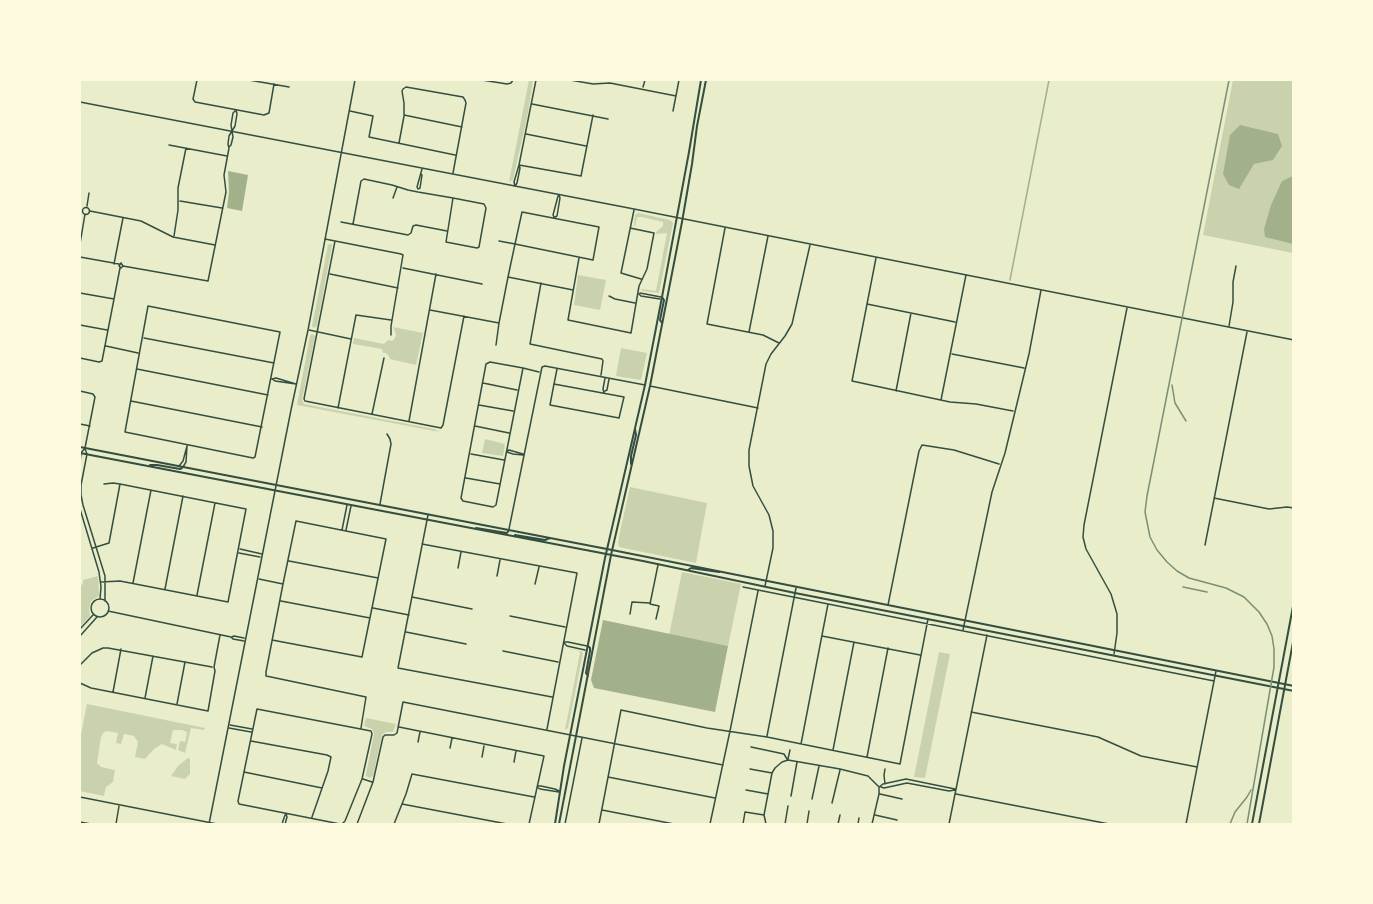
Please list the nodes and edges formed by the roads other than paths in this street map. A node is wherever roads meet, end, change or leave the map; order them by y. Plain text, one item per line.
1 (196, 80) edge
2 (249, 80) edge
3 (355, 80) edge
4 (483, 80) edge
5 (513, 80) edge
6 (536, 80) edge
7 (570, 80) edge
8 (574, 80) edge
9 (645, 80) edge
10 (679, 80) edge
11 (701, 80) edge
12 (706, 80) edge
13 (610, 81) edge
14 (274, 84) junction
15 (289, 87) dead end
16 (643, 89) junction
17 (676, 96) junction
18 (80, 102) edge
19 (531, 104) junction
20 (236, 110) junction
21 (350, 111) junction
22 (673, 111) dead end
23 (404, 115) junction
24 (593, 116) junction
25 (608, 119) dead end
26 (462, 127) junction
27 (232, 132) junction
28 (525, 134) junction
29 (399, 143) junction
30 (169, 145) dead end
31 (587, 146) junction
32 (186, 148) junction
33 (342, 153) junction
34 (456, 155) junction
35 (227, 156) junction
36 (519, 165) junction
37 (422, 168) junction
38 (453, 174) junction
39 (397, 186) junction
40 (515, 186) junction
41 (418, 190) junction
42 (89, 193) dead end
43 (559, 195) junction
44 (393, 198) dead end
45 (453, 198) junction
46 (179, 201) junction
47 (87, 207) junction
48 (223, 208) junction
49 (81, 209) edge
50 (634, 209) junction
51 (90, 211) junction
52 (85, 214) junction
53 (123, 218) junction
54 (554, 218) junction
55 (677, 218) junction
56 (682, 219) junction
57 (341, 222) dead end
58 (352, 224) junction
59 (726, 227) junction
60 (630, 228) junction
61 (447, 231) junction
62 (768, 235) junction
63 (173, 237) junction
64 (325, 239) junction
65 (335, 241) junction
66 (499, 241) dead end
67 (80, 244) edge
68 (515, 244) junction
69 (810, 244) junction
70 (216, 245) junction
71 (80, 257) edge
72 (579, 257) junction
73 (876, 258) junction
74 (114, 264) junction
75 (119, 264) junction
76 (123, 266) junction
77 (1236, 266) dead end
78 (120, 268) junction
79 (402, 268) junction
80 (329, 274) junction
81 (436, 274) junction
82 (966, 275) junction
83 (508, 277) junction
84 (642, 279) junction
85 (542, 283) junction
86 (482, 284) dead end
87 (398, 288) junction
88 (574, 290) junction
89 (1041, 290) junction
90 (80, 293) edge
91 (638, 293) junction
92 (609, 296) dead end
93 (662, 298) junction
94 (114, 299) junction
95 (636, 304) junction
96 (867, 304) junction
97 (1127, 308) junction
98 (430, 310) junction
99 (910, 313) junction
100 (464, 316) junction
101 (392, 320) junction
102 (956, 322) junction
103 (499, 323) junction
104 (662, 324) junction
105 (80, 325) edge
106 (1228, 327) junction
107 (108, 330) junction
108 (308, 330) junction
109 (1247, 331) junction
110 (317, 332) junction
111 (749, 332) junction
112 (391, 335) dead end
113 (143, 338) junction
114 (351, 339) junction
115 (1293, 340) edge
116 (779, 343) junction
117 (496, 345) dead end
118 (106, 346) junction
119 (139, 353) junction
120 (950, 354) junction
121 (80, 358) edge
122 (384, 358) dead end
123 (275, 363) junction
124 (523, 368) junction
125 (558, 368) junction
126 (1025, 368) junction
127 (136, 369) junction
128 (540, 372) junction
129 (600, 376) junction
130 (607, 378) junction
131 (272, 379) junction
132 (483, 383) junction
133 (297, 384) junction
134 (554, 384) junction
135 (645, 385) junction
136 (650, 386) junction
137 (519, 390) junction
138 (80, 391) edge
139 (896, 391) junction
140 (604, 392) junction
141 (268, 395) junction
142 (941, 400) junction
143 (130, 401) junction
144 (478, 404) junction
145 (758, 408) junction
146 (338, 409) junction
147 (515, 411) junction
148 (1014, 411) junction
149 (372, 415) junction
150 (408, 422) junction
151 (80, 424) edge
152 (90, 426) junction
153 (474, 426) junction
154 (262, 427) junction
155 (635, 429) junction
156 (510, 433) junction
157 (387, 434) dead end
158 (187, 445) junction
159 (80, 447) edge
160 (85, 448) junction
161 (506, 452) junction
162 (80, 453) edge
163 (87, 454) junction
164 (470, 454) junction
165 (524, 455) junction
166 (505, 460) junction
167 (80, 464) edge
168 (1000, 464) junction
169 (147, 466) junction
170 (178, 466) junction
171 (183, 467) junction
172 (631, 470) junction
173 (465, 477) junction
174 (104, 484) dead end
175 (120, 484) junction
176 (500, 484) junction
177 (276, 485) junction
178 (151, 490) junction
179 (275, 490) junction
180 (183, 496) junction
181 (1214, 497) junction
182 (81, 500) edge
183 (215, 502) junction
184 (81, 504) edge
185 (349, 505) junction
186 (380, 505) junction
187 (80, 508) edge
188 (1293, 508) edge
189 (428, 514) junction
190 (427, 520) junction
191 (470, 528) junction
192 (342, 530) junction
193 (509, 530) junction
194 (346, 531) junction
195 (509, 535) junction
196 (550, 538) junction
197 (422, 544) junction
198 (1205, 545) dead end
199 (96, 546) junction
200 (92, 548) junction
201 (607, 549) junction
202 (612, 550) junction
203 (238, 551) junction
204 (461, 551) junction
205 (606, 554) junction
206 (611, 555) junction
207 (262, 556) junction
208 (500, 558) junction
209 (288, 561) junction
210 (658, 564) junction
211 (539, 566) junction
212 (458, 568) dead end
213 (688, 570) junction
214 (725, 572) junction
215 (496, 576) dead end
216 (80, 578) edge
217 (378, 578) junction
218 (258, 579) junction
219 (766, 581) junction
220 (101, 582) junction
221 (106, 582) junction
222 (80, 583) edge
223 (133, 584) junction
224 (284, 584) junction
225 (535, 584) dead end
226 (765, 586) junction
227 (743, 587) dead end
228 (796, 587) junction
229 (165, 590) junction
230 (758, 590) junction
231 (795, 593) junction
232 (196, 596) junction
233 (412, 597) junction
234 (794, 597) junction
235 (99, 599) junction
236 (105, 601) junction
237 (280, 601) junction
238 (1293, 601) edge
239 (828, 603) junction
240 (651, 604) junction
241 (888, 605) junction
242 (372, 607) junction
243 (472, 609) dead end
244 (108, 611) junction
245 (93, 614) junction
246 (630, 614) dead end
247 (409, 615) junction
248 (97, 616) junction
249 (510, 616) dead end
250 (370, 618) junction
251 (928, 618) junction
252 (656, 619) dead end
253 (965, 620) junction
254 (927, 624) junction
255 (964, 625) junction
256 (567, 627) junction
257 (80, 629) edge
258 (963, 630) junction
259 (405, 632) junction
260 (220, 635) junction
261 (821, 635) junction
262 (987, 635) junction
263 (80, 636) edge
264 (231, 637) junction
265 (1293, 637) edge
266 (246, 638) junction
267 (272, 640) junction
268 (245, 642) junction
269 (854, 642) junction
270 (564, 643) junction
271 (466, 644) dead end
272 (587, 648) junction
273 (888, 648) junction
274 (1115, 649) junction
275 (122, 650) junction
276 (503, 651) dead end
277 (153, 655) junction
278 (921, 655) junction
279 (1114, 655) junction
280 (185, 661) junction
281 (560, 662) junction
282 (80, 665) edge
283 (214, 667) junction
284 (1216, 670) junction
285 (1215, 675) junction
286 (588, 676) junction
287 (1214, 681) junction
288 (1278, 682) junction
289 (80, 683) edge
290 (1285, 684) junction
291 (1293, 686) edge
292 (1277, 687) junction
293 (1284, 689) junction
294 (1293, 691) edge
295 (113, 693) junction
296 (553, 698) junction
297 (145, 699) junction
298 (177, 705) junction
299 (971, 712) junction
300 (229, 726) junction
301 (398, 727) junction
302 (361, 728) junction
303 (547, 730) junction
304 (252, 731) junction
305 (730, 731) junction
306 (420, 732) junction
307 (570, 735) junction
308 (576, 736) junction
309 (582, 737) junction
310 (766, 737) junction
311 (452, 738) junction
312 (250, 740) junction
313 (418, 742) dead end
314 (614, 743) junction
315 (484, 744) junction
316 (801, 744) junction
317 (751, 747) dead end
318 (450, 748) dead end
319 (516, 750) junction
320 (790, 750) dead end
321 (832, 750) junction
322 (482, 757) dead end
323 (867, 757) junction
324 (788, 760) junction
325 (797, 761) junction
326 (514, 762) dead end
327 (723, 765) junction
328 (819, 765) junction
329 (1197, 767) junction
330 (750, 769) dead end
331 (840, 769) junction
332 (885, 769) dead end
333 (244, 772) junction
334 (772, 773) junction
335 (607, 777) junction
336 (362, 778) junction
337 (373, 782) junction
338 (885, 784) junction
339 (537, 787) junction
340 (879, 787) junction
341 (886, 787) junction
342 (322, 788) junction
343 (956, 789) junction
344 (746, 790) dead end
345 (560, 792) junction
346 (769, 794) junction
347 (879, 794) junction
348 (956, 794) junction
349 (790, 796) dead end
350 (80, 797) edge
351 (535, 797) junction
352 (716, 798) junction
353 (812, 799) dead end
354 (902, 799) dead end
355 (832, 803) dead end
356 (402, 804) junction
357 (119, 805) junction
358 (788, 806) dead end
359 (601, 810) junction
360 (809, 811) dead end
361 (286, 814) junction
362 (764, 815) junction
363 (840, 815) dead end
364 (874, 815) junction
365 (859, 818) dead end
366 (312, 819) junction
367 (897, 820) dead end
368 (80, 822) edge
369 (210, 824) edge
370 (342, 824) edge
371 (90, 825) edge
372 (116, 825) edge
373 (217, 825) edge
374 (284, 825) edge
375 (357, 825) edge
376 (394, 825) edge
377 (507, 825) edge
378 (529, 825) edge
379 (555, 825) edge
380 (559, 825) edge
381 (565, 825) edge
382 (599, 825) edge
383 (674, 825) edge
384 (710, 825) edge
385 (743, 825) edge
386 (766, 825) edge
387 (785, 825) edge
388 (807, 825) edge
389 (838, 825) edge
390 (858, 825) edge
391 (872, 825) edge
392 (949, 825) edge
393 (1109, 825) edge
394 (1186, 825) edge
395 (1252, 825) edge
396 (1260, 825) edge

1 - 20 street
2 - 14 street
3 - 21 street
4 - 5 street
6 - 19 street
7 - 8 street
8 - 13 street
9 - 16 street
10 - 17 street
11 - 55 main road
12 - 56 main road
13 - 16 street
14 - 15 street
14 - 20 street
16 - 17 street
17 - 22 street
18 - 27 street
19 - 24 street
19 - 28 street
20 - 27 street
21 - 29 street
21 - 33 street
23 - 26 street
23 - 26 street
23 - 29 street
24 - 25 street
24 - 31 street
26 - 34 street
27 - 33 street
27 - 35 street
28 - 31 street
28 - 36 street
29 - 34 street
30 - 32 street
31 - 36 street
32 - 35 street
32 - 46 street
33 - 37 street
33 - 64 street
34 - 38 street
35 - 48 street
36 - 40 street
37 - 38 street
37 - 41 street
38 - 40 street
39 - 41 street
39 - 44 street
39 - 58 street
40 - 43 street
41 - 45 street
42 - 47 street
43 - 50 street
43 - 54 street
45 - 61 street
45 - 61 street
46 - 48 street
46 - 63 street
47 - 49 street
47 - 51 street
48 - 70 street
49 - 52 street
50 - 55 street
50 - 60 street
51 - 52 street
51 - 53 street
52 - 67 street
53 - 63 street
53 - 74 street
54 - 68 street
54 - 72 street
55 - 56 street
55 - 93 main road
56 - 59 street
56 - 104 main road
57 - 58 street
58 - 61 street
59 - 62 street
59 - 111 street
60 - 84 street
60 - 84 street
62 - 69 street
62 - 111 street
63 - 70 street
64 - 65 street
64 - 108 street
65 - 79 street
65 - 80 street
66 - 68 street
68 - 72 street
68 - 83 street
69 - 73 street
69 - 116 street
70 - 76 street
71 - 74 street
72 - 88 street
73 - 82 street
73 - 96 street
74 - 75 street
75 - 76 street
75 - 78 street
76 - 78 street
77 - 106 street
78 - 94 street
79 - 81 street
79 - 87 street
80 - 87 street
80 - 110 street
81 - 86 street
81 - 98 street
82 - 89 street
82 - 102 street
83 - 85 street
83 - 103 street
84 - 91 street
85 - 88 street
85 - 129 street
87 - 101 street
88 - 95 street
89 - 97 street
89 - 126 street
90 - 94 street
91 - 93 street
91 - 95 street
92 - 95 street
93 - 104 main road
93 - 135 main road
94 - 107 street
96 - 99 street
96 - 139 street
97 - 106 street
97 - 274 street
98 - 100 street
98 - 150 street
99 - 102 street
99 - 139 street
100 - 103 street
100 - 150 street
101 - 112 street
101 - 114 street
102 - 120 street
103 - 117 street
104 - 136 main road
105 - 107 street
106 - 109 street
107 - 118 street
108 - 110 street
108 - 133 street
109 - 115 street
109 - 181 street
110 - 114 street
110 - 146 street
111 - 116 street
113 - 119 street
113 - 123 street
113 - 123 street
114 - 146 street
116 - 145 street
118 - 119 street
118 - 121 street
119 - 127 street
120 - 126 street
120 - 142 street
122 - 149 street
123 - 131 street
124 - 128 street
124 - 132 street
124 - 137 street
125 - 128 street
125 - 129 street
125 - 134 street
126 - 148 street
127 - 141 street
127 - 143 street
128 - 165 street
129 - 130 street
130 - 135 street
130 - 140 street
131 - 133 street
131 - 141 street
132 - 137 street
132 - 144 street
133 - 177 street
134 - 140 street
134 - 140 street
135 - 136 street
135 - 155 main road
136 - 145 street
136 - 172 main road
137 - 147 street
138 - 152 street
139 - 142 street
141 - 154 street
142 - 148 street
143 - 154 street
143 - 158 street
144 - 147 street
144 - 153 street
145 - 219 street
146 - 149 street
147 - 156 street
148 - 168 street
149 - 150 street
151 - 152 street
152 - 160 street
153 - 156 street
153 - 164 street
154 - 158 street
155 - 172 main road
155 - 201 main road
156 - 161 street
157 - 186 street
158 - 170 street
158 - 171 street
159 - 160 main road
160 - 162 street
160 - 163 street
160 - 170 main road
161 - 165 street
161 - 166 street
162 - 163 main road
162 - 167 street
163 - 169 main road
163 - 182 street
164 - 166 street
164 - 173 street
165 - 193 street
166 - 176 street
168 - 241 street
168 - 253 street
169 - 171 main road
169 - 179 main road
170 - 171 main road
171 - 177 main road
172 - 202 main road
173 - 176 street
173 - 176 street
174 - 175 street
175 - 178 street
175 - 199 street
177 - 179 street
177 - 186 main road
178 - 180 street
178 - 223 street
179 - 185 main road
179 - 207 street
180 - 183 street
180 - 229 street
181 - 188 street
181 - 198 street
182 - 184 street
183 - 203 street
183 - 232 street
184 - 199 street
185 - 190 main road
185 - 192 street
185 - 194 street
186 - 189 main road
187 - 200 street
189 - 190 street
189 - 193 main road
190 - 191 main road
190 - 197 street
191 - 193 main road
191 - 195 main road
192 - 194 street
192 - 209 street
193 - 196 main road
194 - 217 street
195 - 196 main road
195 - 205 main road
196 - 201 main road
197 - 204 street
197 - 233 street
199 - 200 street
199 - 221 street
200 - 220 street
201 - 202 main road
201 - 205 main road
202 - 206 main road
202 - 214 main road
203 - 207 street
203 - 232 street
204 - 208 street
204 - 212 street
205 - 206 main road
205 - 272 main road
206 - 210 main road
206 - 286 main road
207 - 218 street
208 - 211 street
208 - 215 street
209 - 217 street
209 - 224 street
210 - 213 main road
210 - 240 street
211 - 225 street
211 - 256 street
213 - 214 main road
213 - 226 main road
214 - 219 main road
216 - 222 street
217 - 242 street
218 - 224 street
218 - 266 street
219 - 226 street
219 - 228 main road
220 - 221 street
220 - 235 street
221 - 223 street
221 - 236 street
223 - 229 street
224 - 237 street
226 - 231 main road
227 - 230 street
228 - 231 street
228 - 241 main road
229 - 232 street
230 - 234 street
230 - 305 street
231 - 234 street
231 - 251 main road
233 - 243 street
233 - 247 street
234 - 239 street
234 - 310 street
235 - 236 street
235 - 245 street
236 - 244 street
237 - 250 street
237 - 267 street
238 - 288 main road
239 - 254 street
239 - 261 street
240 - 246 street
240 - 252 street
241 - 253 main road
242 - 247 street
242 - 250 street
244 - 248 street
244 - 260 street
245 - 248 street
245 - 257 street
247 - 259 street
248 - 263 street
249 - 256 street
250 - 267 street
251 - 254 street
251 - 255 main road
253 - 255 street
253 - 274 main road
254 - 258 street
254 - 278 street
255 - 258 street
255 - 279 main road
256 - 270 street
258 - 262 street
259 - 271 street
259 - 296 street
260 - 264 street
260 - 283 street
261 - 269 street
261 - 316 street
262 - 287 street
262 - 299 street
264 - 266 street
264 - 268 street
265 - 290 main road
266 - 268 street
267 - 302 street
268 - 300 street
269 - 273 street
269 - 321 street
270 - 272 street
270 - 281 street
272 - 286 main road
272 - 307 main road
273 - 278 street
273 - 323 street
274 - 279 street
274 - 284 main road
275 - 277 street
275 - 282 street
275 - 295 street
276 - 281 street
277 - 280 street
277 - 297 street
278 - 323 street
279 - 285 main road
280 - 283 street
280 - 298 street
281 - 296 street
283 - 298 street
284 - 285 street
284 - 288 main road
285 - 287 street
285 - 292 main road
286 - 308 main road
287 - 329 street
288 - 290 main road
288 - 292 main road
289 - 295 street
290 - 291 main road
290 - 293 main road
292 - 293 main road
292 - 395 main road
293 - 294 main road
293 - 396 main road
295 - 297 street
296 - 303 street
297 - 298 street
299 - 329 street
299 - 343 street
300 - 304 street
300 - 369 street
301 - 303 street
301 - 306 street
301 - 337 street
302 - 304 street
302 - 336 street
303 - 307 street
304 - 312 street
305 - 310 street
305 - 314 street
305 - 327 street
306 - 311 street
306 - 313 street
307 - 308 street
307 - 345 main road
308 - 309 street
308 - 380 main road
309 - 314 street
309 - 381 street
310 - 316 street
311 - 315 street
311 - 318 street
312 - 333 street
312 - 342 street
314 - 327 street
314 - 335 street
315 - 319 street
315 - 322 street
316 - 321 street
317 - 324 street
319 - 326 street
319 - 339 street
320 - 324 street
321 - 323 street
324 - 325 street
324 - 334 street
325 - 328 street
325 - 349 street
327 - 352 street
328 - 331 street
328 - 353 street
329 - 394 street
330 - 334 street
331 - 340 street
331 - 355 street
332 - 338 street
333 - 342 street
333 - 361 street
334 - 346 street
335 - 352 street
335 - 359 street
336 - 337 street
336 - 370 street
337 - 375 street
338 - 340 street
338 - 341 street
338 - 343 street
339 - 345 street
339 - 351 street
340 - 341 street
340 - 347 street
341 - 343 street
342 - 366 street
343 - 348 street
344 - 346 street
345 - 379 main road
346 - 362 street
347 - 354 street
347 - 364 street
348 - 392 street
348 - 393 street
350 - 357 street
351 - 356 street
351 - 378 street
352 - 384 street
356 - 376 street
356 - 377 street
357 - 369 street
357 - 372 street
358 - 387 street
359 - 382 street
359 - 383 street
360 - 388 street
361 - 366 street
361 - 374 street
362 - 385 street
362 - 386 street
363 - 389 street
364 - 367 street
364 - 391 street
365 - 390 street
366 - 370 street
368 - 371 street
369 - 373 street

